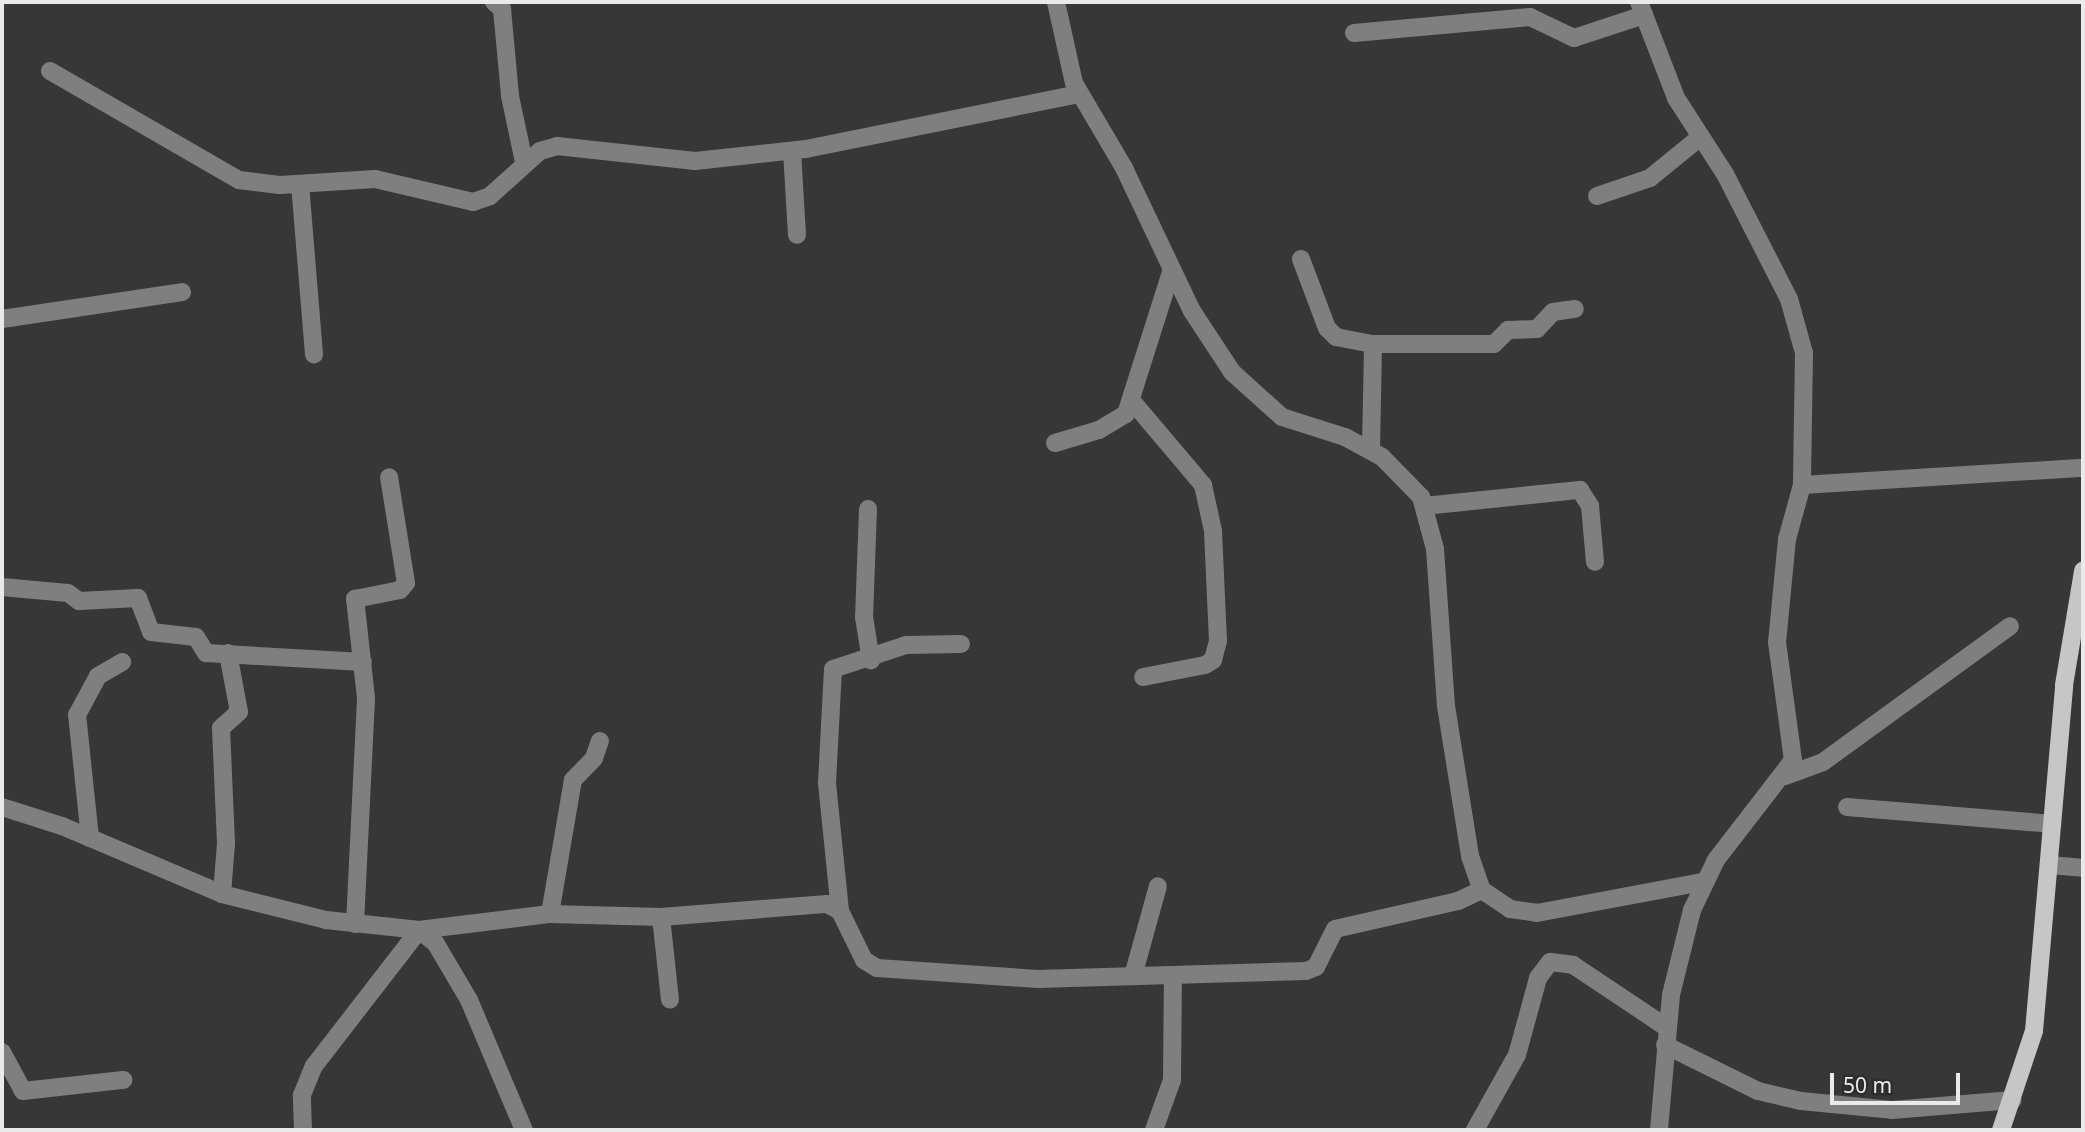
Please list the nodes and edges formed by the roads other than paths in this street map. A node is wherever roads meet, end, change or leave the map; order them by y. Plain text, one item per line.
1 (495, 2) edge
2 (1056, 2) edge
3 (1641, 9) edge
4 (1354, 33) dead end
5 (50, 71) dead end
6 (1080, 94) junction
7 (1699, 138) junction
8 (792, 151) junction
9 (524, 162) junction
10 (300, 184) junction
11 (1597, 196) dead end
12 (797, 235) dead end
13 (1301, 259) dead end
14 (1171, 272) junction
15 (182, 292) dead end
16 (1574, 309) dead end
17 (2, 319) edge
18 (1373, 344) junction
19 (314, 354) dead end
20 (1132, 401) junction
21 (1055, 443) dead end
22 (1371, 450) junction
23 (2083, 468) edge
24 (389, 477) dead end
25 (1802, 485) junction
26 (1424, 506) junction
27 (868, 509) dead end
28 (1595, 562) dead end
29 (2083, 576) edge
30 (2, 587) edge
31 (2010, 626) dead end
32 (961, 644) dead end
33 (228, 653) junction
34 (871, 660) junction
35 (122, 662) dead end
36 (363, 662) junction
37 (1143, 677) dead end
38 (600, 741) dead end
39 (1785, 776) junction
40 (2, 807) edge
41 (1847, 807) dead end
42 (2052, 824) junction
43 (90, 838) junction
44 (2050, 865) junction
45 (2083, 868) edge
46 (1703, 882) junction
47 (1158, 886) dead end
48 (1482, 890) junction
49 (222, 894) junction
50 (840, 911) junction
51 (550, 914) junction
52 (661, 917) junction
53 (355, 924) junction
54 (419, 930) junction
55 (1173, 975) junction
56 (1133, 976) junction
57 (670, 1000) dead end
58 (1666, 1036) junction
59 (2, 1052) edge
60 (123, 1080) dead end
61 (2013, 1100) junction
62 (303, 1130) edge
63 (524, 1130) edge
64 (1154, 1130) edge
65 (1475, 1130) edge
66 (1659, 1130) edge
67 (2001, 1130) edge

1 - 9 street
2 - 6 street
3 - 4 street
3 - 7 street
5 - 10 street
6 - 8 street
6 - 14 street
7 - 11 street
7 - 25 street
8 - 9 street
8 - 12 street
9 - 10 street
10 - 19 street
13 - 18 street
14 - 20 street
14 - 22 street
15 - 17 street
16 - 18 street
18 - 22 street
20 - 21 street
20 - 37 street
22 - 26 street
23 - 25 street
24 - 36 street
25 - 39 street
26 - 28 street
26 - 48 street
27 - 34 street
29 - 42 main road
30 - 33 street
31 - 39 street
32 - 34 street
33 - 36 street
33 - 49 street
34 - 50 street
35 - 43 street
36 - 53 street
38 - 51 street
39 - 46 street
40 - 43 street
41 - 42 street
42 - 44 main road
43 - 49 street
44 - 45 street
44 - 61 main road
46 - 48 street
46 - 58 street
47 - 56 street
48 - 55 street
49 - 53 street
50 - 52 street
50 - 56 street
51 - 52 street
51 - 54 street
52 - 57 street
53 - 54 street
54 - 62 street
54 - 63 street
55 - 56 street
55 - 64 street
58 - 61 street
58 - 65 street
58 - 66 street
59 - 60 street
61 - 67 main road

